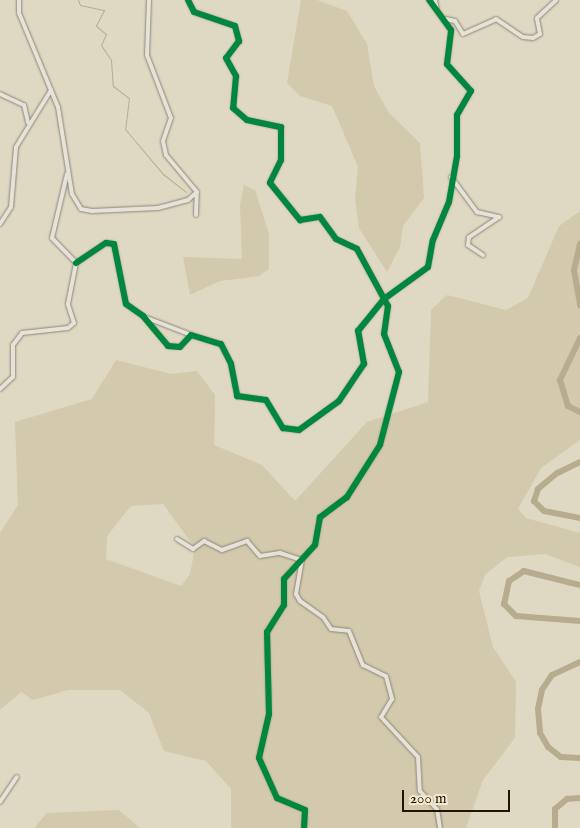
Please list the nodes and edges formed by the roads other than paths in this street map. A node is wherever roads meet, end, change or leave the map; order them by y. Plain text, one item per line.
1 (19, 0) edge
2 (149, 0) edge
3 (188, 0) edge
4 (429, 0) edge
5 (435, 0) edge
6 (556, 0) edge
7 (437, 10) junction
8 (446, 19) junction
9 (51, 90) junction
10 (0, 94) edge
11 (28, 123) junction
12 (68, 172) junction
13 (451, 176) junction
14 (197, 192) junction
15 (196, 214) dead end
16 (0, 224) edge
17 (483, 255) dead end
18 (76, 263) junction
19 (384, 299) junction
20 (143, 316) junction
21 (191, 335) junction
22 (0, 389) edge
23 (177, 539) dead end
24 (302, 560) junction
25 (18, 777) dead end
26 (0, 802) edge
27 (304, 828) edge
28 (440, 828) edge

1 - 9 street
2 - 14 street
3 - 19 street
4 - 7 street
5 - 7 street
6 - 8 street
7 - 8 street
8 - 13 street
9 - 11 street
9 - 12 street
10 - 11 street
11 - 16 street
12 - 14 street
12 - 18 street
13 - 17 street
13 - 19 street
14 - 15 street
18 - 20 street
18 - 22 street
19 - 21 street
19 - 24 street
20 - 21 street
20 - 21 street
23 - 24 street
24 - 27 street
24 - 28 street
25 - 26 street

